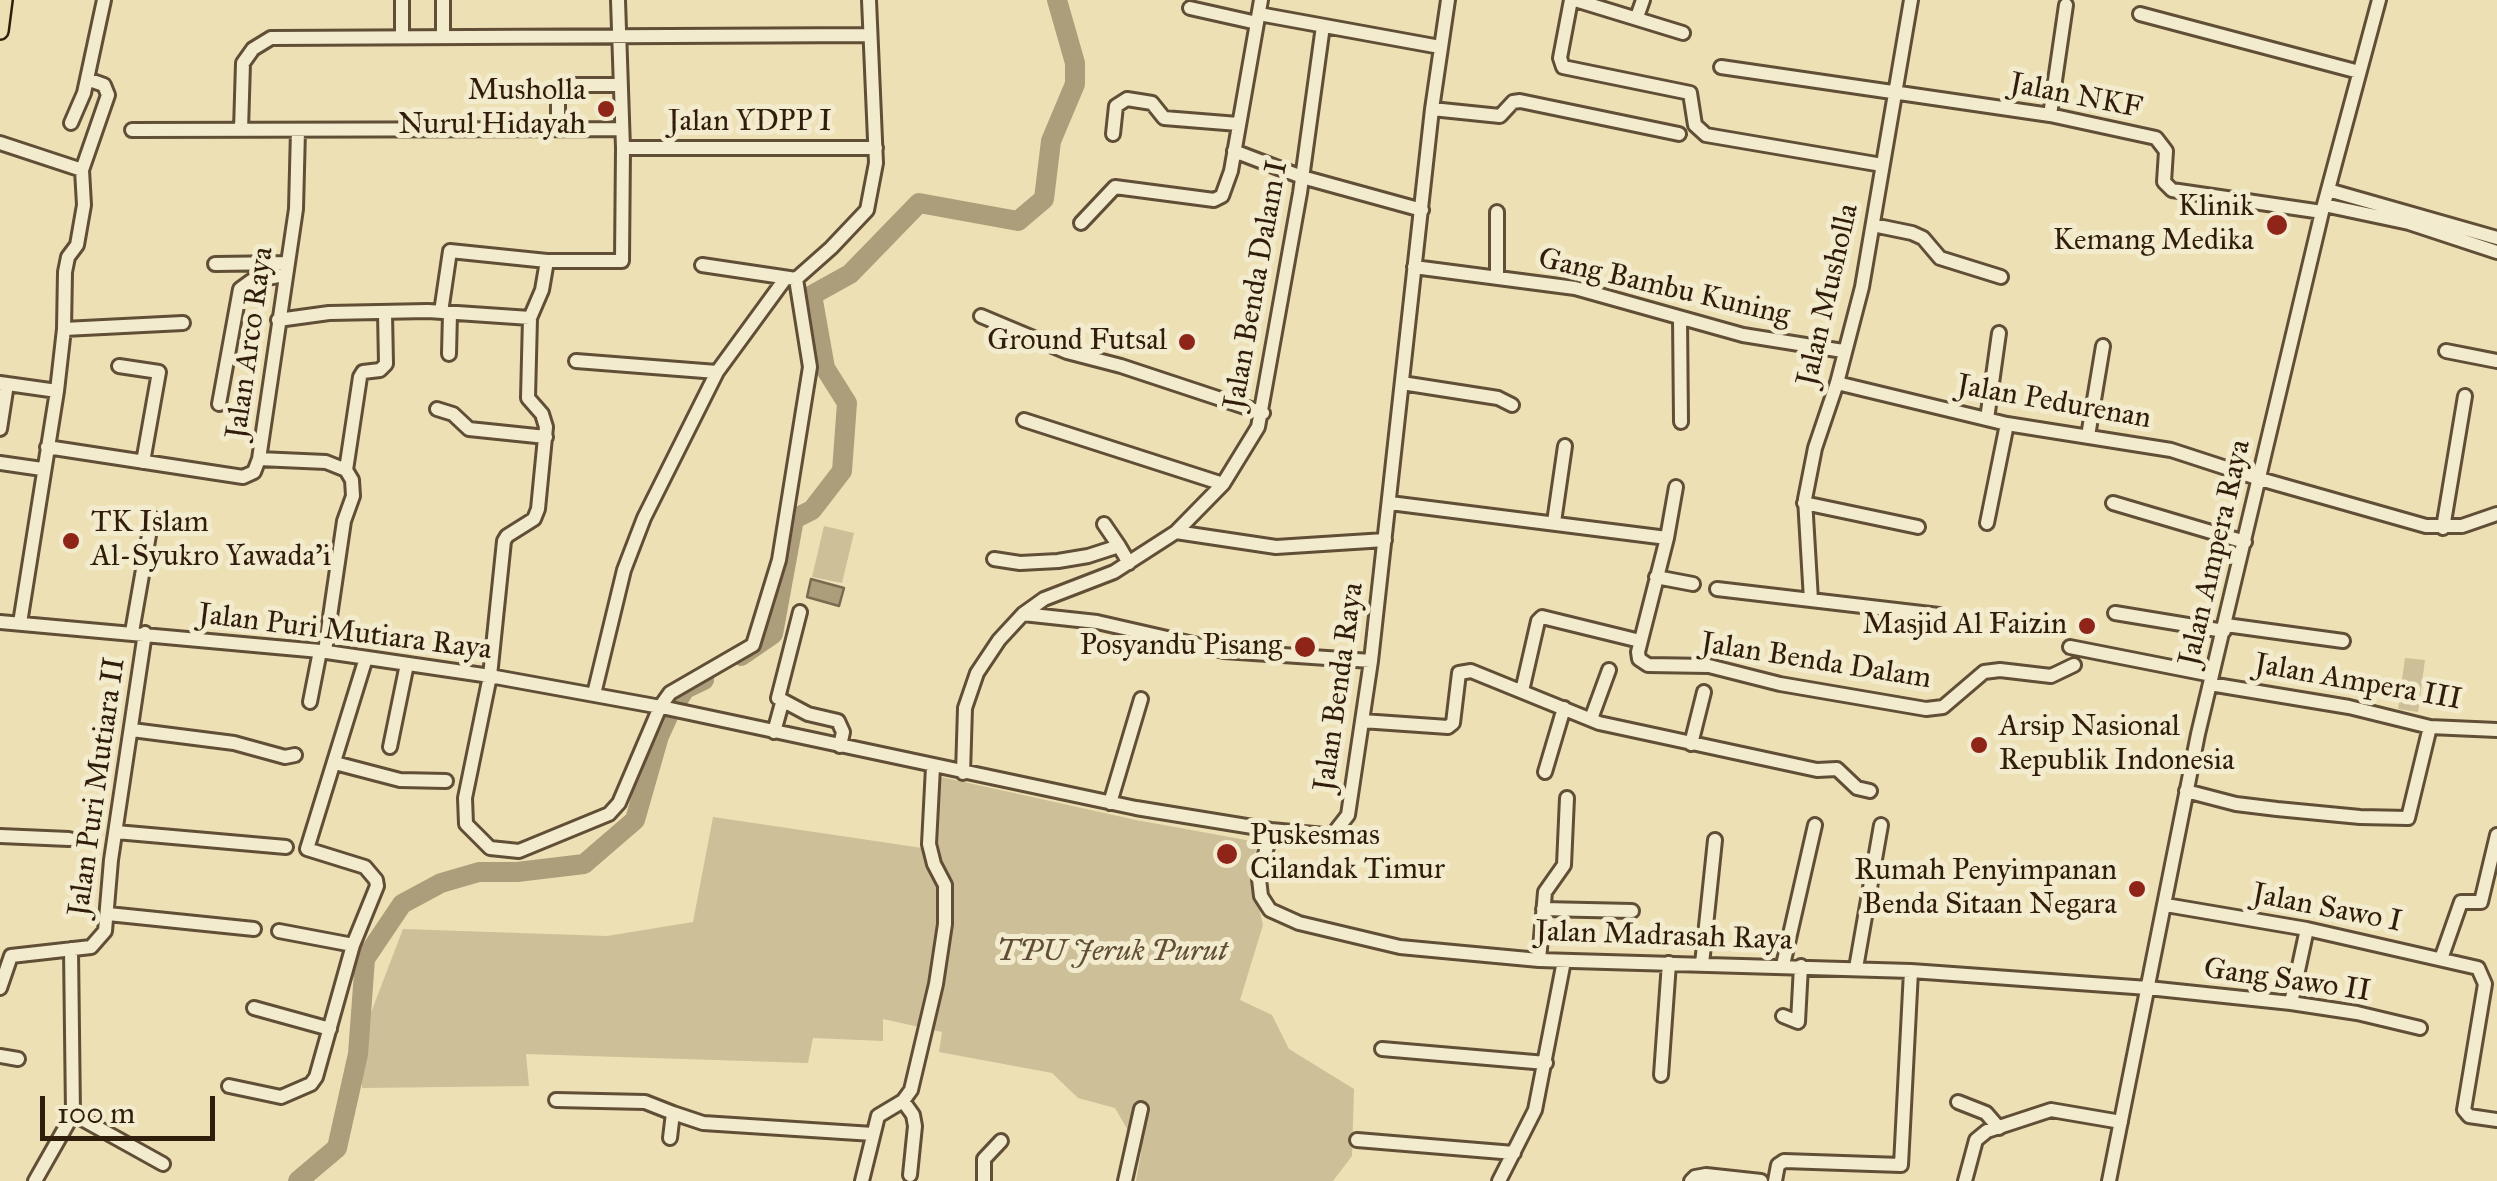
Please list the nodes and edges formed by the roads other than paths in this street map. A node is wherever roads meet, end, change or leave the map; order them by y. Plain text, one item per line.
1 (4, 0) edge
2 (104, 0) edge
3 (402, 0) edge
4 (443, 0) edge
5 (618, 0) edge
6 (868, 0) edge
7 (1448, 0) edge
8 (1573, 0) edge
9 (1642, 0) edge
10 (1911, 0) edge
11 (2380, 0) edge
12 (2066, 6) dead end
13 (1190, 8) dead end
14 (1259, 12) edge
15 (2140, 14) dead end
16 (1637, 18) junction
17 (1323, 26) junction
18 (0, 31) edge
19 (619, 34) junction
20 (870, 34) junction
21 (1684, 34) dead end
22 (402, 35) junction
23 (443, 35) junction
24 (1440, 47) junction
25 (1721, 67) dead end
26 (2360, 72) junction
27 (86, 78) junction
28 (620, 85) junction
29 (1896, 91) junction
30 (1432, 109) junction
31 (2050, 115) junction
32 (71, 123) dead end
33 (1238, 124) junction
34 (558, 128) junction
35 (622, 129) junction
36 (132, 130) dead end
37 (241, 130) junction
38 (298, 130) junction
39 (1113, 134) dead end
40 (1679, 134) dead end
41 (0, 144) edge
42 (623, 148) junction
43 (876, 148) junction
44 (1234, 150) junction
45 (1882, 165) junction
46 (82, 170) junction
47 (1302, 178) junction
48 (2328, 190) junction
49 (2323, 208) junction
50 (1422, 210) junction
51 (1498, 212) dead end
52 (1081, 223) dead end
53 (1873, 225) junction
54 (2497, 238) edge
55 (2497, 252) edge
56 (547, 261) junction
57 (215, 264) dead end
58 (702, 264) dead end
59 (1414, 267) junction
60 (286, 269) junction
61 (1497, 277) junction
62 (2000, 277) dead end
63 (790, 279) junction
64 (446, 312) junction
65 (385, 313) junction
66 (981, 316) dead end
67 (530, 318) junction
68 (1680, 318) junction
69 (278, 320) junction
70 (182, 323) dead end
71 (64, 329) junction
72 (1999, 333) dead end
73 (2103, 346) dead end
74 (1843, 351) junction
75 (2446, 351) dead end
76 (449, 354) dead end
77 (576, 360) dead end
78 (2497, 361) edge
79 (119, 366) dead end
80 (717, 372) junction
81 (1402, 383) junction
82 (1837, 383) junction
83 (4, 384) edge
84 (57, 391) junction
85 (2465, 396) dead end
86 (219, 404) dead end
87 (1512, 405) dead end
88 (438, 409) dead end
89 (1263, 413) junction
90 (1987, 419) junction
91 (1024, 420) dead end
92 (1681, 422) dead end
93 (2007, 424) junction
94 (0, 429) edge
95 (2088, 436) junction
96 (546, 437) junction
97 (1565, 446) dead end
98 (48, 447) junction
99 (259, 459) junction
100 (143, 462) junction
101 (0, 463) edge
102 (42, 469) junction
103 (346, 470) junction
104 (2260, 479) junction
105 (1223, 484) junction
106 (1676, 487) dead end
107 (1390, 503) junction
108 (1804, 503) junction
109 (2112, 503) dead end
110 (2497, 514) edge
111 (152, 518) dead end
112 (1554, 522) junction
113 (1987, 523) dead end
114 (1104, 524) dead end
115 (1918, 526) dead end
116 (2443, 528) junction
117 (1176, 532) junction
118 (1667, 538) junction
119 (1385, 540) junction
120 (2245, 542) junction
121 (1119, 546) junction
122 (994, 559) dead end
123 (1129, 563) junction
124 (1656, 576) junction
125 (1694, 584) dead end
126 (1717, 589) dead end
127 (1812, 600) junction
128 (800, 612) dead end
129 (2115, 613) dead end
130 (1023, 614) junction
131 (1939, 615) dead end
132 (0, 622) edge
133 (20, 623) junction
134 (2225, 628) junction
135 (138, 632) junction
136 (1640, 641) junction
137 (2343, 641) dead end
138 (2070, 646) dead end
139 (322, 651) junction
140 (366, 658) junction
141 (1371, 661) junction
142 (407, 664) junction
143 (2074, 665) dead end
144 (1609, 670) dead end
145 (490, 676) junction
146 (2211, 680) junction
147 (1522, 691) junction
148 (1704, 692) dead end
149 (594, 694) junction
150 (1140, 699) dead end
151 (310, 702) dead end
152 (782, 702) junction
153 (663, 707) junction
154 (1564, 708) junction
155 (681, 711) joint
156 (1588, 718) junction
157 (1362, 721) junction
158 (2430, 727) junction
159 (132, 730) junction
160 (2497, 730) edge
161 (774, 732) junction
162 (1692, 744) junction
163 (390, 746) dead end
164 (840, 746) junction
165 (296, 755) dead end
166 (334, 763) junction
167 (933, 767) junction
168 (1545, 772) dead end
169 (963, 773) junction
170 (446, 780) dead end
171 (1870, 791) dead end
172 (2186, 791) junction
173 (1568, 798) dead end
174 (1110, 803) junction
175 (1881, 825) dead end
176 (1815, 826) dead end
177 (1271, 830) junction
178 (116, 832) junction
179 (2497, 835) edge
180 (0, 836) edge
181 (69, 839) dead end
182 (1715, 840) dead end
183 (286, 847) dead end
184 (2166, 905) junction
185 (1543, 909) junction
186 (1632, 910) dead end
187 (108, 914) junction
188 (254, 929) dead end
189 (2308, 929) junction
190 (279, 931) dead end
191 (353, 945) junction
192 (71, 950) junction
193 (2441, 959) junction
194 (1539, 960) junction
195 (1564, 961) junction
196 (1670, 963) junction
197 (1702, 964) junction
198 (1783, 966) junction
199 (1802, 966) junction
200 (1856, 968) junction
201 (1911, 971) junction
202 (0, 988) edge
203 (2148, 988) junction
204 (2291, 1003) junction
205 (254, 1008) dead end
206 (1783, 1016) dead end
207 (2420, 1028) dead end
208 (330, 1030) junction
209 (1382, 1049) dead end
210 (0, 1056) edge
211 (18, 1058) dead end
212 (1546, 1063) junction
213 (1661, 1075) dead end
214 (229, 1086) dead end
215 (556, 1100) dead end
216 (903, 1101) junction
217 (1958, 1102) dead end
218 (1141, 1110) dead end
219 (673, 1112) junction
220 (73, 1114) junction
221 (2121, 1120) junction
222 (2497, 1120) edge
223 (1999, 1128) junction
224 (873, 1134) junction
225 (670, 1138) dead end
226 (1357, 1140) dead end
227 (1001, 1141) dead end
228 (1514, 1153) junction
229 (164, 1164) dead end
230 (910, 1175) dead end
231 (35, 1181) edge
232 (862, 1181) edge
233 (984, 1181) edge
234 (1124, 1181) edge
235 (1499, 1181) edge
236 (1691, 1181) edge
237 (1761, 1181) edge
238 (1775, 1181) edge
239 (1965, 1181) edge
240 (2109, 1181) edge

1 - 18 main road
2 - 27 street
3 - 22 street
4 - 23 street
5 - 19 street
6 - 20 street
7 - 24 street, Jalan Benda Raya
8 - 16 street
8 - 45 street
9 - 16 street
10 - 29 street, Jalan Musholla
11 - 26 street, Jalan Ampera Raya
12 - 31 street
13 - 14 street
14 - 17 street
14 - 33 street
15 - 26 street
16 - 21 street
17 - 24 street
17 - 47 street, Jalan Benda Dalam I
19 - 20 street
19 - 23 street
19 - 28 street
20 - 43 street
22 - 23 street
22 - 37 street
24 - 30 street, Jalan Benda Raya
25 - 29 street, Jalan NKF
26 - 48 street, Jalan Ampera Raya
27 - 32 street
27 - 46 street
28 - 34 street
28 - 35 street
29 - 31 street, Jalan NKF
29 - 45 street, Jalan Musholla
30 - 40 street
30 - 50 street, Jalan Benda Raya
31 - 49 street, Jalan NKF
33 - 39 street
33 - 44 street
34 - 35 street
34 - 38 street
35 - 42 street
36 - 37 street
37 - 38 street
38 - 60 street, Jalan Arco Raya
41 - 46 street
42 - 43 street, Jalan YDPP I
42 - 56 street
43 - 63 street
44 - 47 street
44 - 52 street
45 - 53 street, Jalan Musholla
46 - 71 street
47 - 50 street
47 - 89 street, Jalan Benda Dalam I
48 - 49 street, Jalan Ampera Raya
48 - 54 street
49 - 55 street
49 - 104 street, Jalan Ampera Raya
50 - 59 street, Jalan Benda Raya
51 - 61 street
53 - 62 street
53 - 74 street, Jalan Musholla
56 - 64 street
56 - 67 street
57 - 60 street
58 - 63 street
59 - 61 street, Gang Bambu Kuning
59 - 81 street, Jalan Benda Raya
60 - 69 street, Jalan Arco Raya
60 - 86 street
61 - 68 street, Gang Bambu Kuning
63 - 80 street
63 - 153 street
64 - 65 street
64 - 67 street
64 - 76 street
65 - 69 street
65 - 103 street
66 - 89 street
67 - 96 street
68 - 74 street, Gang Bambu Kuning
68 - 92 street
69 - 99 street, Jalan Arco Raya
70 - 71 street
71 - 84 street
72 - 90 street
73 - 95 street
74 - 82 street, Jalan Musholla
75 - 78 street
77 - 80 street
79 - 100 street
80 - 149 street
81 - 87 street
81 - 107 street, Jalan Benda Raya
82 - 90 street, Jalan Pedurenan
82 - 108 street, Jalan Musholla
83 - 84 street
83 - 94 street
84 - 98 street
85 - 116 street
88 - 96 street
89 - 105 street, Jalan Benda Dalam I
90 - 93 street, Jalan Pedurenan
91 - 105 street
93 - 95 street, Jalan Pedurenan
93 - 113 street
95 - 104 street, Jalan Pedurenan
96 - 145 street
97 - 112 street
98 - 100 street, Jalan Arco Raya
98 - 102 street
99 - 100 street, Jalan Arco Raya
99 - 103 street
101 - 102 street
102 - 133 street
103 - 139 street
104 - 116 street, Jalan Pedurenan
104 - 120 street, Jalan Ampera Raya
105 - 117 street, Jalan Benda Dalam I
106 - 118 street
107 - 112 street
107 - 119 street, Jalan Benda Raya
108 - 115 street
108 - 127 street, Jalan Musholla
109 - 120 street
110 - 116 street
111 - 135 street, Jalan Puri Mutiara II
112 - 118 street
114 - 121 street
117 - 119 street
117 - 123 street, Jalan Benda Dalam I
118 - 124 street
119 - 141 street, Jalan Benda Raya
120 - 134 street, Jalan Ampera Raya
121 - 122 street
121 - 123 street
123 - 130 street, Jalan Benda Dalam I
124 - 125 street
124 - 136 street
126 - 127 street
127 - 131 street
128 - 152 street
129 - 134 street
130 - 141 street
130 - 169 street, Jalan Benda Dalam I
132 - 133 street, Jalan Puri Mutiara Raya
133 - 135 street, Jalan Puri Mutiara Raya
134 - 137 street
134 - 146 street, Jalan Ampera Raya
135 - 139 street, Jalan Puri Mutiara Raya
135 - 159 street, Jalan Puri Mutiara II
136 - 143 street, Jalan Benda Dalam
136 - 147 street
138 - 146 street, Jalan Ampera III
139 - 140 street, Jalan Puri Mutiara Raya
139 - 151 street
140 - 142 street, Jalan Puri Mutiara Raya
140 - 166 street
141 - 157 street, Jalan Benda Raya
142 - 145 street, Jalan Puri Mutiara Raya
142 - 163 street
144 - 156 street
145 - 149 street, Jalan Puri Mutiara Raya
145 - 153 street
146 - 158 street, Jalan Ampera III
146 - 172 street, Jalan Ampera Raya
147 - 154 street
147 - 157 street
148 - 162 street
149 - 153 street, Jalan Puri Mutiara Raya
150 - 174 street
152 - 161 street
152 - 164 street
153 - 155 street, Jalan Puri Mutiara Raya
154 - 156 street
154 - 168 street
155 - 161 street, Jalan Benda Raya
156 - 162 street
157 - 177 street, Jalan Benda Raya
158 - 160 street, Jalan Ampera III
158 - 172 street
159 - 165 street
159 - 178 street, Jalan Puri Mutiara II
161 - 164 street, Jalan Benda Raya
162 - 171 street
164 - 167 street, Jalan Benda Raya
166 - 170 street
166 - 191 street
167 - 169 street, Jalan Benda Raya
167 - 216 street
169 - 174 street, Jalan Benda Raya
172 - 184 street, Jalan Ampera Raya
173 - 185 street
174 - 177 street, Jalan Benda Raya
175 - 200 street
176 - 198 street
177 - 194 street, Jalan Madrasah Raya
178 - 183 street
178 - 187 street, Jalan Puri Mutiara II
179 - 193 street
180 - 181 street
182 - 197 street
184 - 189 street, Jalan Sawo I
184 - 203 street, Jalan Ampera Raya
185 - 186 street
185 - 194 street
187 - 188 street
187 - 192 street, Jalan Puri Mutiara II
189 - 193 street, Jalan Sawo I
189 - 204 street
190 - 191 street
191 - 208 street
192 - 202 street, Jalan Puri Mutiara II
192 - 220 street
193 - 222 street, Jalan Sawo I
194 - 195 street, Jalan Madrasah Raya
195 - 196 street, Jalan Madrasah Raya
195 - 212 street
196 - 197 street, Jalan Madrasah Raya
196 - 213 street
197 - 198 street, Jalan Madrasah Raya
198 - 199 street, Jalan Madrasah Raya
199 - 200 street, Jalan Madrasah Raya
199 - 206 street
200 - 201 street, Jalan Madrasah Raya
201 - 203 street, Jalan Madrasah Raya
201 - 238 street
203 - 204 street, Gang Sawo II
203 - 221 street, Jalan Ampera Raya
204 - 207 street, Gang Sawo II
205 - 208 street
208 - 214 street
209 - 212 street
210 - 211 street
212 - 228 street
215 - 219 street
216 - 224 street
216 - 230 street
217 - 223 street
218 - 234 street
219 - 224 street
219 - 225 street
220 - 229 street
220 - 231 street
221 - 223 street
221 - 240 street, Jalan Ampera Raya
223 - 239 street
224 - 232 street
226 - 228 street
227 - 233 street
228 - 235 street
236 - 237 street

